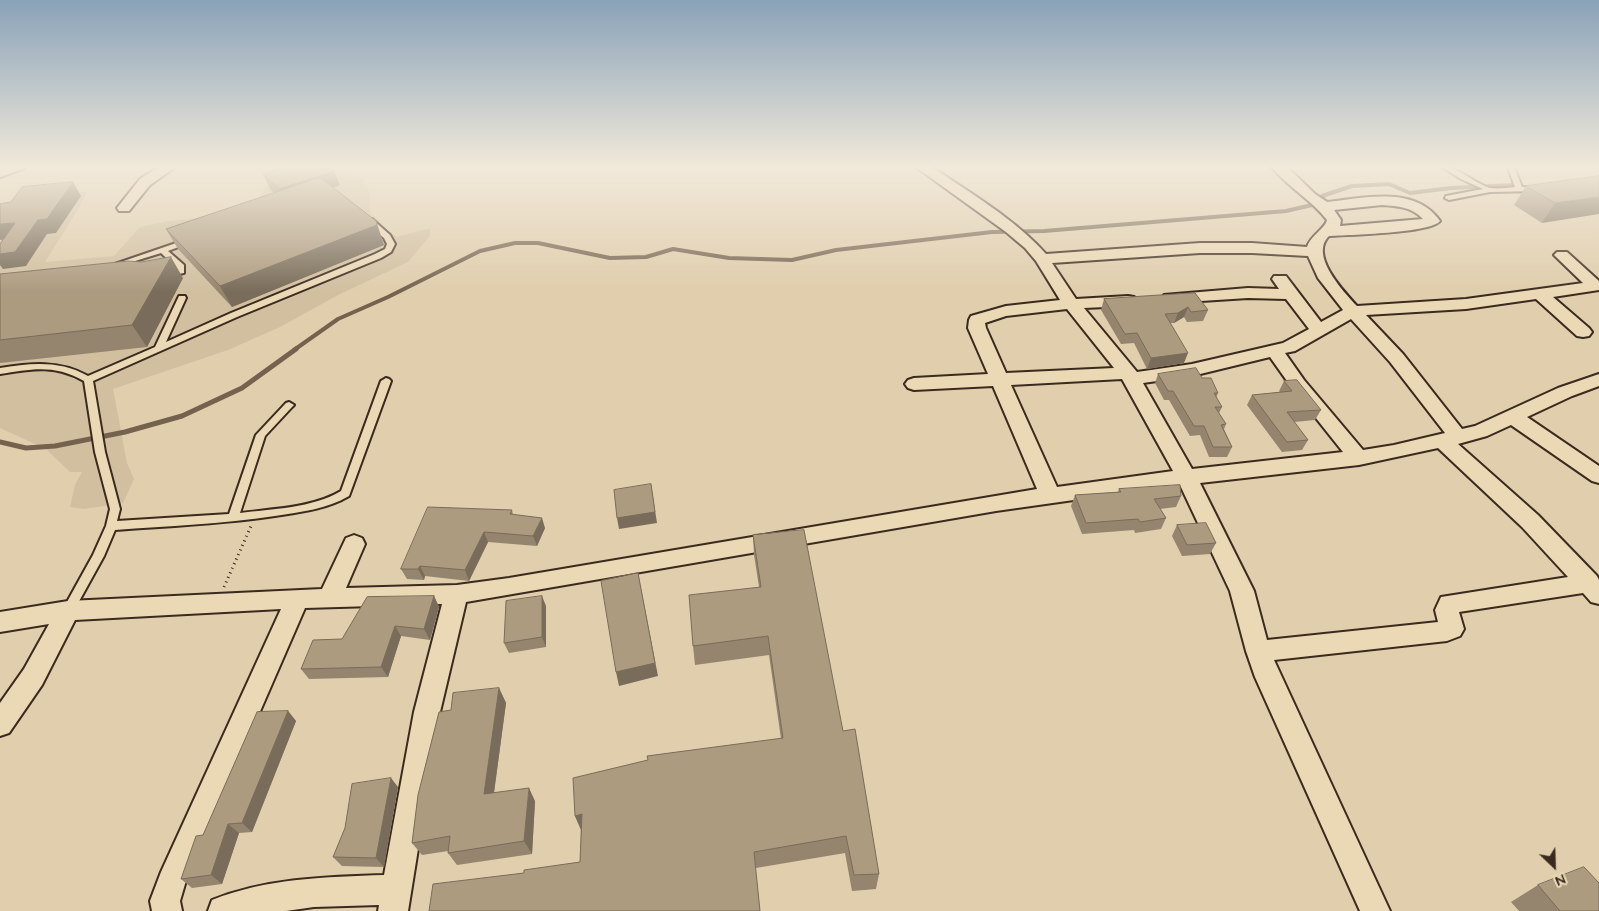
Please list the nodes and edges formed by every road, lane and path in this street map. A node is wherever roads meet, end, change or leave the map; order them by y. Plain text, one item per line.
1 (980, 208) edge
2 (1322, 208) edge
3 (1416, 208) edge
4 (362, 215) edge
5 (1326, 232) junction
6 (200, 238) edge
7 (163, 251) junction
8 (1315, 252) junction
9 (1562, 254) dead end
10 (1042, 259) junction
11 (114, 266) edge
12 (160, 276) edge
13 (1280, 280) dead end
14 (1539, 293) junction
15 (1291, 294) junction
16 (182, 298) dead end
17 (1072, 305) junction
18 (1354, 311) junction
19 (1318, 330) junction
20 (1583, 332) dead end
21 (158, 349) junction
22 (1275, 352) junction
23 (0, 370) edge
24 (1130, 376) junction
25 (1000, 378) junction
26 (88, 380) junction
27 (1599, 380) edge
28 (386, 381) dead end
29 (914, 384) dead end
30 (289, 405) dead end
31 (1512, 416) junction
32 (1451, 439) junction
33 (1359, 458) junction
34 (1599, 476) edge
35 (1185, 477) junction
36 (1050, 495) junction
37 (256, 515) junction
38 (233, 517) junction
39 (111, 526) junction
40 (354, 544) dead end
41 (1594, 589) edge
42 (457, 594) junction
43 (297, 599) junction
44 (329, 599) junction
45 (217, 603) junction
46 (68, 611) junction
47 (0, 622) edge
48 (1258, 651) junction
49 (0, 724) edge
50 (394, 900) edge
51 (167, 911) edge
52 (223, 911) edge
53 (1375, 911) edge

1 - 10 street
2 - 5 street
3 - 5 street
4 - 21 lane
5 - 8 street
6 - 7 lane
7 - 11 lane
7 - 12 lane
8 - 10 street
8 - 18 street
9 - 14 street
10 - 17 street
13 - 15 street
14 - 18 street
14 - 20 street
15 - 17 street
15 - 19 street
16 - 21 lane
17 - 24 street
17 - 25 street
18 - 19 street
18 - 32 street
19 - 22 street
21 - 26 lane
22 - 24 street
22 - 33 street
23 - 26 lane
24 - 25 street
24 - 35 street
25 - 29 street
25 - 36 street
26 - 39 lane
27 - 31 street
28 - 37 lane
30 - 38 lane
31 - 32 street
31 - 34 street
32 - 33 street
32 - 41 street
33 - 35 street
35 - 36 street
35 - 48 street
36 - 42 street
37 - 38 lane
37 - 45 path
38 - 39 lane
39 - 46 lane
40 - 44 street
41 - 48 street
42 - 44 street
42 - 50 street
43 - 44 street
43 - 45 street
43 - 51 street
45 - 46 street
46 - 47 street
46 - 49 street
48 - 53 street
50 - 52 street

